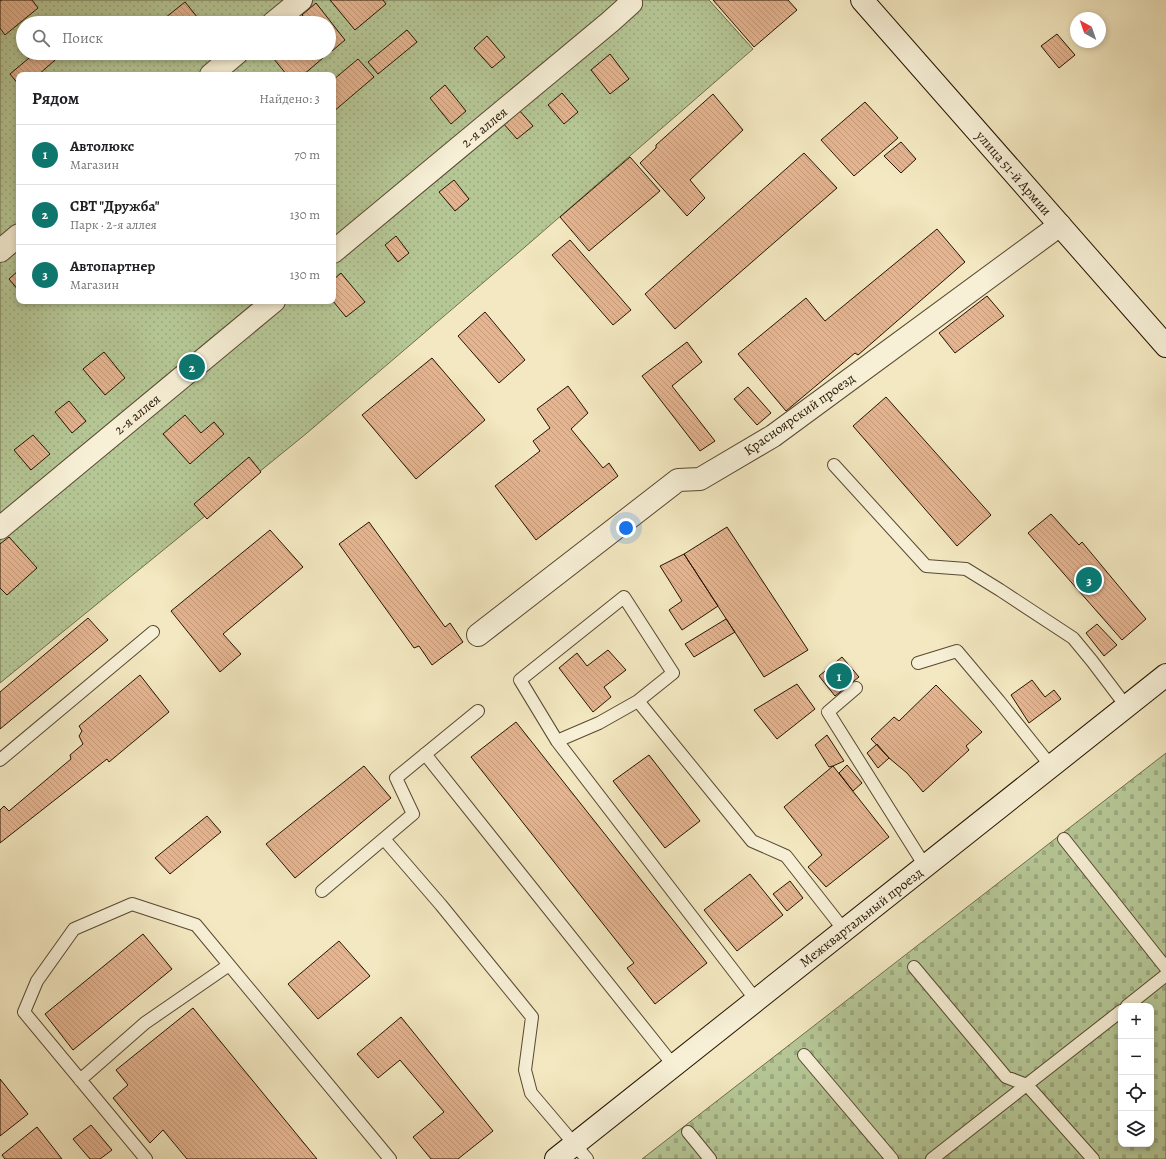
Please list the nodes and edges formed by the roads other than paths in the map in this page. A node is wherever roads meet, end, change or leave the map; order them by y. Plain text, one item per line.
1 (301, 0) edge
2 (630, 0) edge
3 (862, 0) edge
4 (282, 16) edge
5 (229, 60) edge
6 (215, 72) edge
7 (1060, 225) junction
8 (16, 238) edge
9 (336, 250) edge
10 (0, 251) edge
11 (270, 304) edge
12 (1166, 346) edge
13 (834, 465) dead end
14 (0, 528) edge
15 (153, 632) dead end
16 (478, 635) dead end
17 (918, 663) dead end
18 (1166, 675) edge
19 (856, 688) dead end
20 (638, 701) junction
21 (1126, 706) junction
22 (478, 711) dead end
23 (557, 741) junction
24 (425, 754) junction
25 (0, 760) edge
26 (1051, 766) junction
27 (384, 838) junction
28 (1064, 839) dead end
29 (925, 866) junction
30 (322, 891) dead end
31 (844, 930) junction
32 (229, 965) junction
33 (914, 967) dead end
34 (1166, 968) edge
35 (1166, 975) edge
36 (756, 1000) junction
37 (1131, 1003) edge
38 (1118, 1012) edge
39 (804, 1055) dead end
40 (674, 1066) junction
41 (80, 1080) junction
42 (1026, 1085) junction
43 (688, 1132) dead end
44 (581, 1152) edge
45 (146, 1159) edge
46 (390, 1159) edge
47 (556, 1159) edge
48 (710, 1159) edge
49 (892, 1159) edge
50 (932, 1159) edge
51 (1093, 1159) edge

1 - 4 street
2 - 9 street, 2-я аллея
3 - 7 street, улица 51-й Армии
5 - 6 street
7 - 12 street, улица 51-й Армии
7 - 16 street, Красноярский проезд
8 - 10 street
11 - 14 street, 2-я аллея
13 - 21 lane
15 - 25 lane
17 - 26 lane
18 - 21 street, Межквартальный проезд
19 - 29 lane
20 - 23 lane
20 - 23 lane
20 - 31 lane
21 - 26 street, Межквартальный проезд
22 - 24 lane
23 - 36 lane
24 - 27 lane
24 - 40 lane
26 - 29 street, Межквартальный проезд
27 - 30 lane
27 - 44 lane
28 - 34 lane
29 - 31 street, Межквартальный проезд
31 - 36 street, Межквартальный проезд
32 - 41 lane
32 - 41 lane
32 - 46 lane
33 - 42 lane
35 - 37 lane
36 - 40 street, Межквартальный проезд
38 - 42 lane
39 - 49 lane
40 - 44 street, Межквартальный проезд
41 - 45 lane
42 - 50 lane
42 - 51 lane
43 - 48 lane
44 - 47 street, Межквартальный проезд

